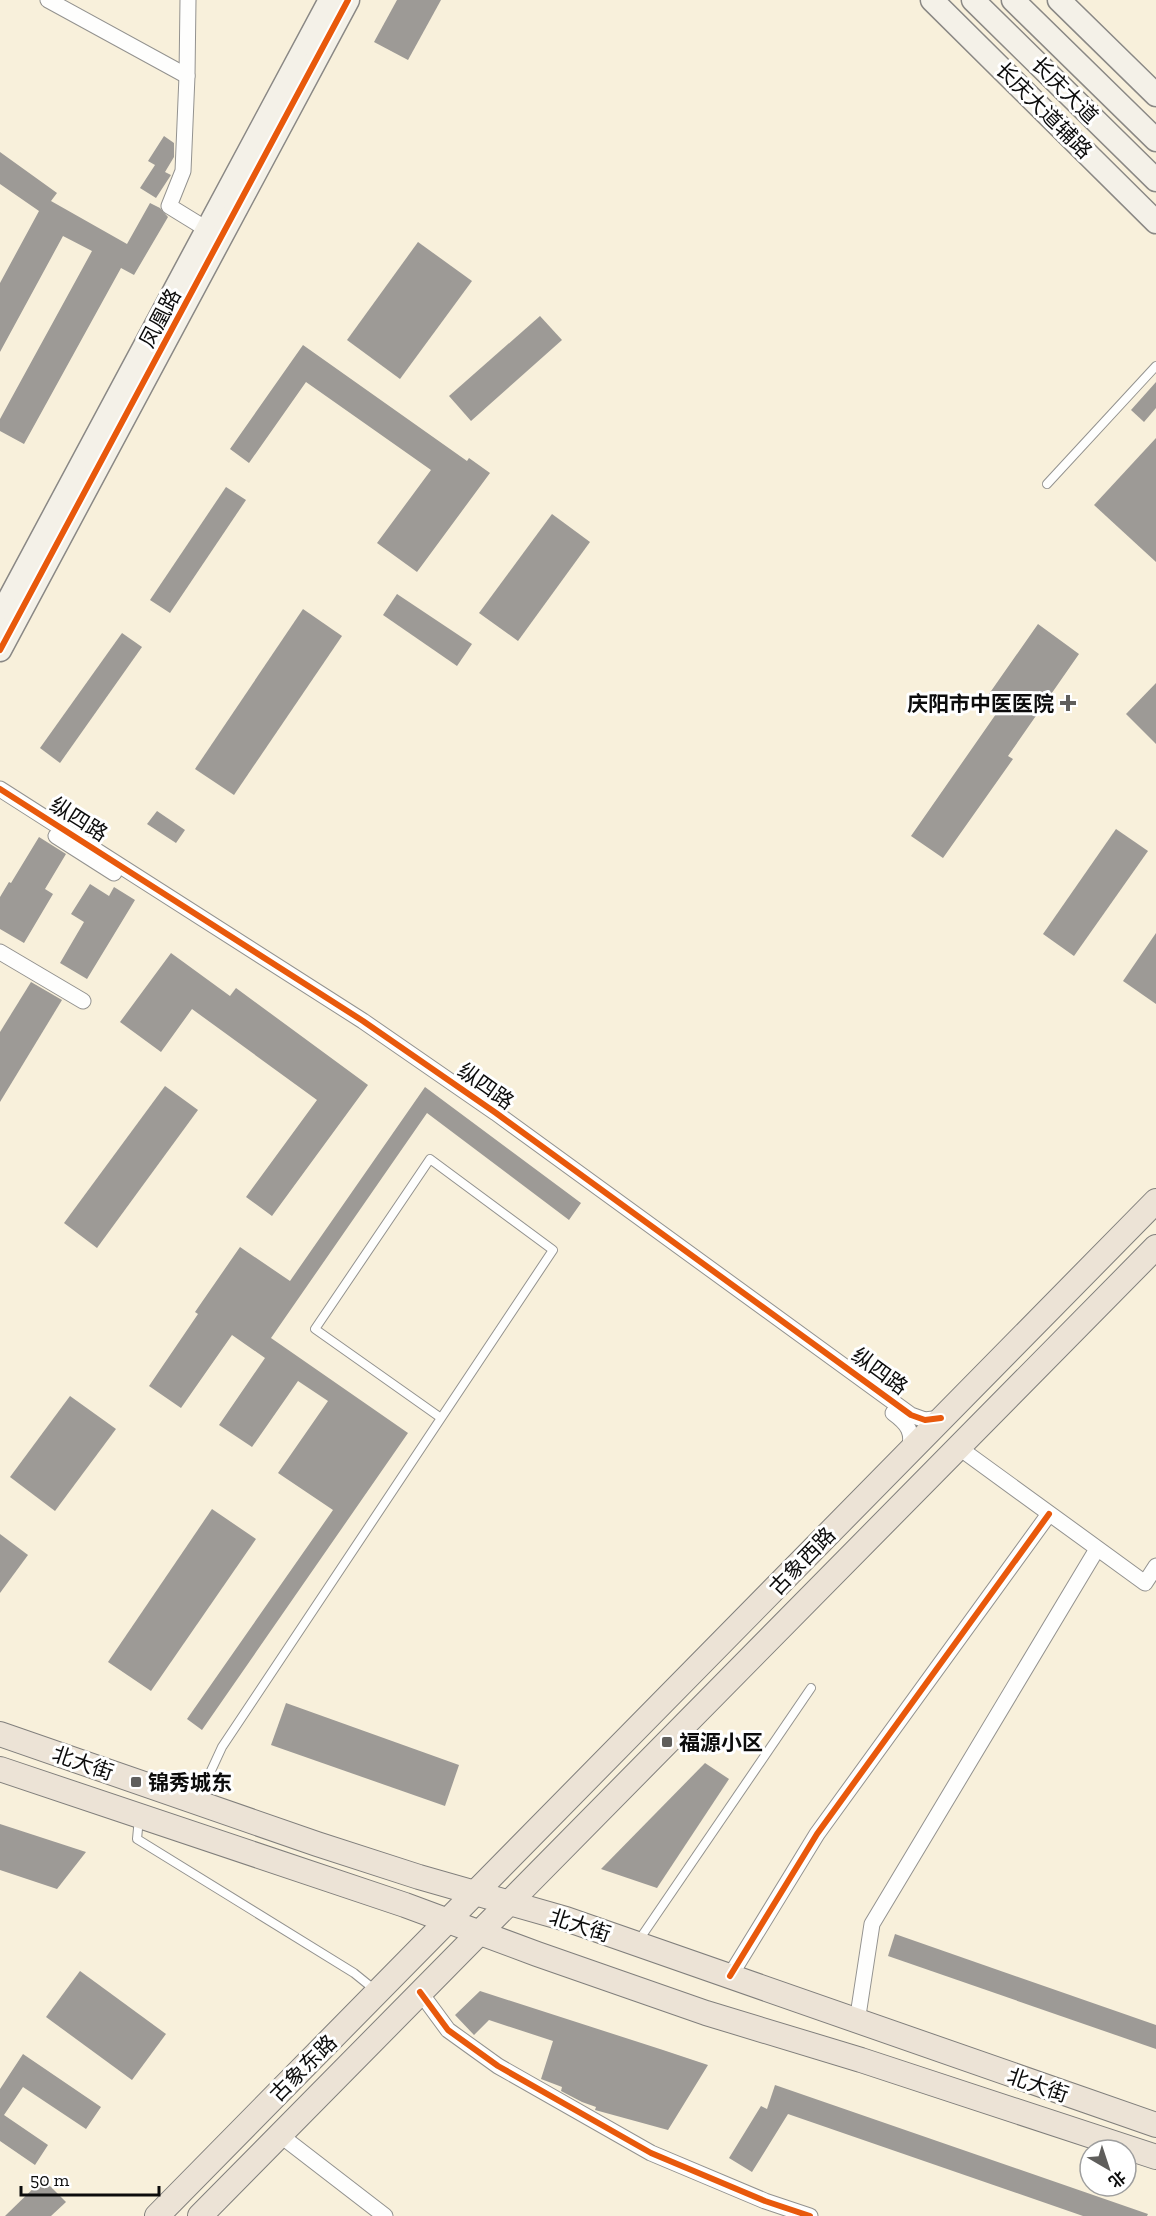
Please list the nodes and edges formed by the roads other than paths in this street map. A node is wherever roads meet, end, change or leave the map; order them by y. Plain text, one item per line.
1 (48, 0) edge
2 (188, 0) edge
3 (330, 0) edge
4 (348, 0) edge
5 (932, 0) edge
6 (973, 0) edge
7 (1013, 0) edge
8 (1059, 0) edge
9 (187, 76) junction
10 (1156, 95) edge
11 (1156, 140) edge
12 (1156, 180) edge
13 (1156, 222) edge
14 (208, 230) junction
15 (1156, 366) edge
16 (1047, 484) dead end
17 (0, 616) edge
18 (0, 650) edge
19 (0, 789) edge
20 (0, 801) edge
21 (0, 952) edge
22 (83, 1001) dead end
23 (1156, 1201) edge
24 (1156, 1247) edge
25 (441, 1418) junction
26 (941, 1418) junction
27 (958, 1447) junction
28 (909, 1450) junction
29 (1049, 1514) junction
30 (1097, 1549) junction
31 (1156, 1566) edge
32 (812, 1688) dead end
33 (0, 1734) edge
34 (0, 1769) edge
35 (196, 1803) junction
36 (139, 1817) junction
37 (475, 1894) junction
38 (509, 1904) junction
39 (448, 1921) junction
40 (480, 1933) junction
41 (636, 1944) junction
42 (730, 1976) junction
43 (377, 1992) junction
44 (420, 1992) junction
45 (857, 2022) junction
46 (1156, 2125) edge
47 (280, 2135) junction
48 (1156, 2157) edge
49 (157, 2216) edge
50 (200, 2216) edge
51 (386, 2216) edge
52 (810, 2216) edge

1 - 9 street
2 - 9 street
3 - 14 street, 凤凰路
4 - 18 street, 凤凰路
5 - 13 street, 长庆大道辅路
6 - 12 street, 长庆大道
7 - 11 street, 长庆大道
8 - 10 street
9 - 14 street
14 - 17 street, 凤凰路
15 - 16 lane
19 - 26 street, 纵四路
20 - 28 street, 纵四路
21 - 22 street
23 - 26 main road, 古象西路
24 - 27 main road, 古象西路
25 - 25 lane
25 - 35 lane
26 - 28 main road, 古象西路
27 - 29 street
27 - 38 main road, 古象西路
28 - 37 main road, 古象西路
29 - 30 street
29 - 42 street
30 - 31 street
30 - 45 street
32 - 41 lane
33 - 35 main road, 北大街
34 - 36 main road, 北大街
35 - 37 main road, 北大街
36 - 39 main road, 北大街
36 - 43 lane
37 - 38 main road, 北大街
37 - 39 main road, 古象西路
38 - 40 main road, 古象西路
38 - 41 main road, 北大街
39 - 40 main road, 北大街
39 - 43 main road, 古象东路
40 - 44 main road, 古象东路
40 - 48 main road, 北大街
41 - 42 main road, 北大街
42 - 45 main road, 北大街
43 - 49 main road, 古象东路
44 - 47 main road, 古象东路
44 - 52 street
45 - 46 main road, 北大街
47 - 50 main road, 古象东路
47 - 51 street

